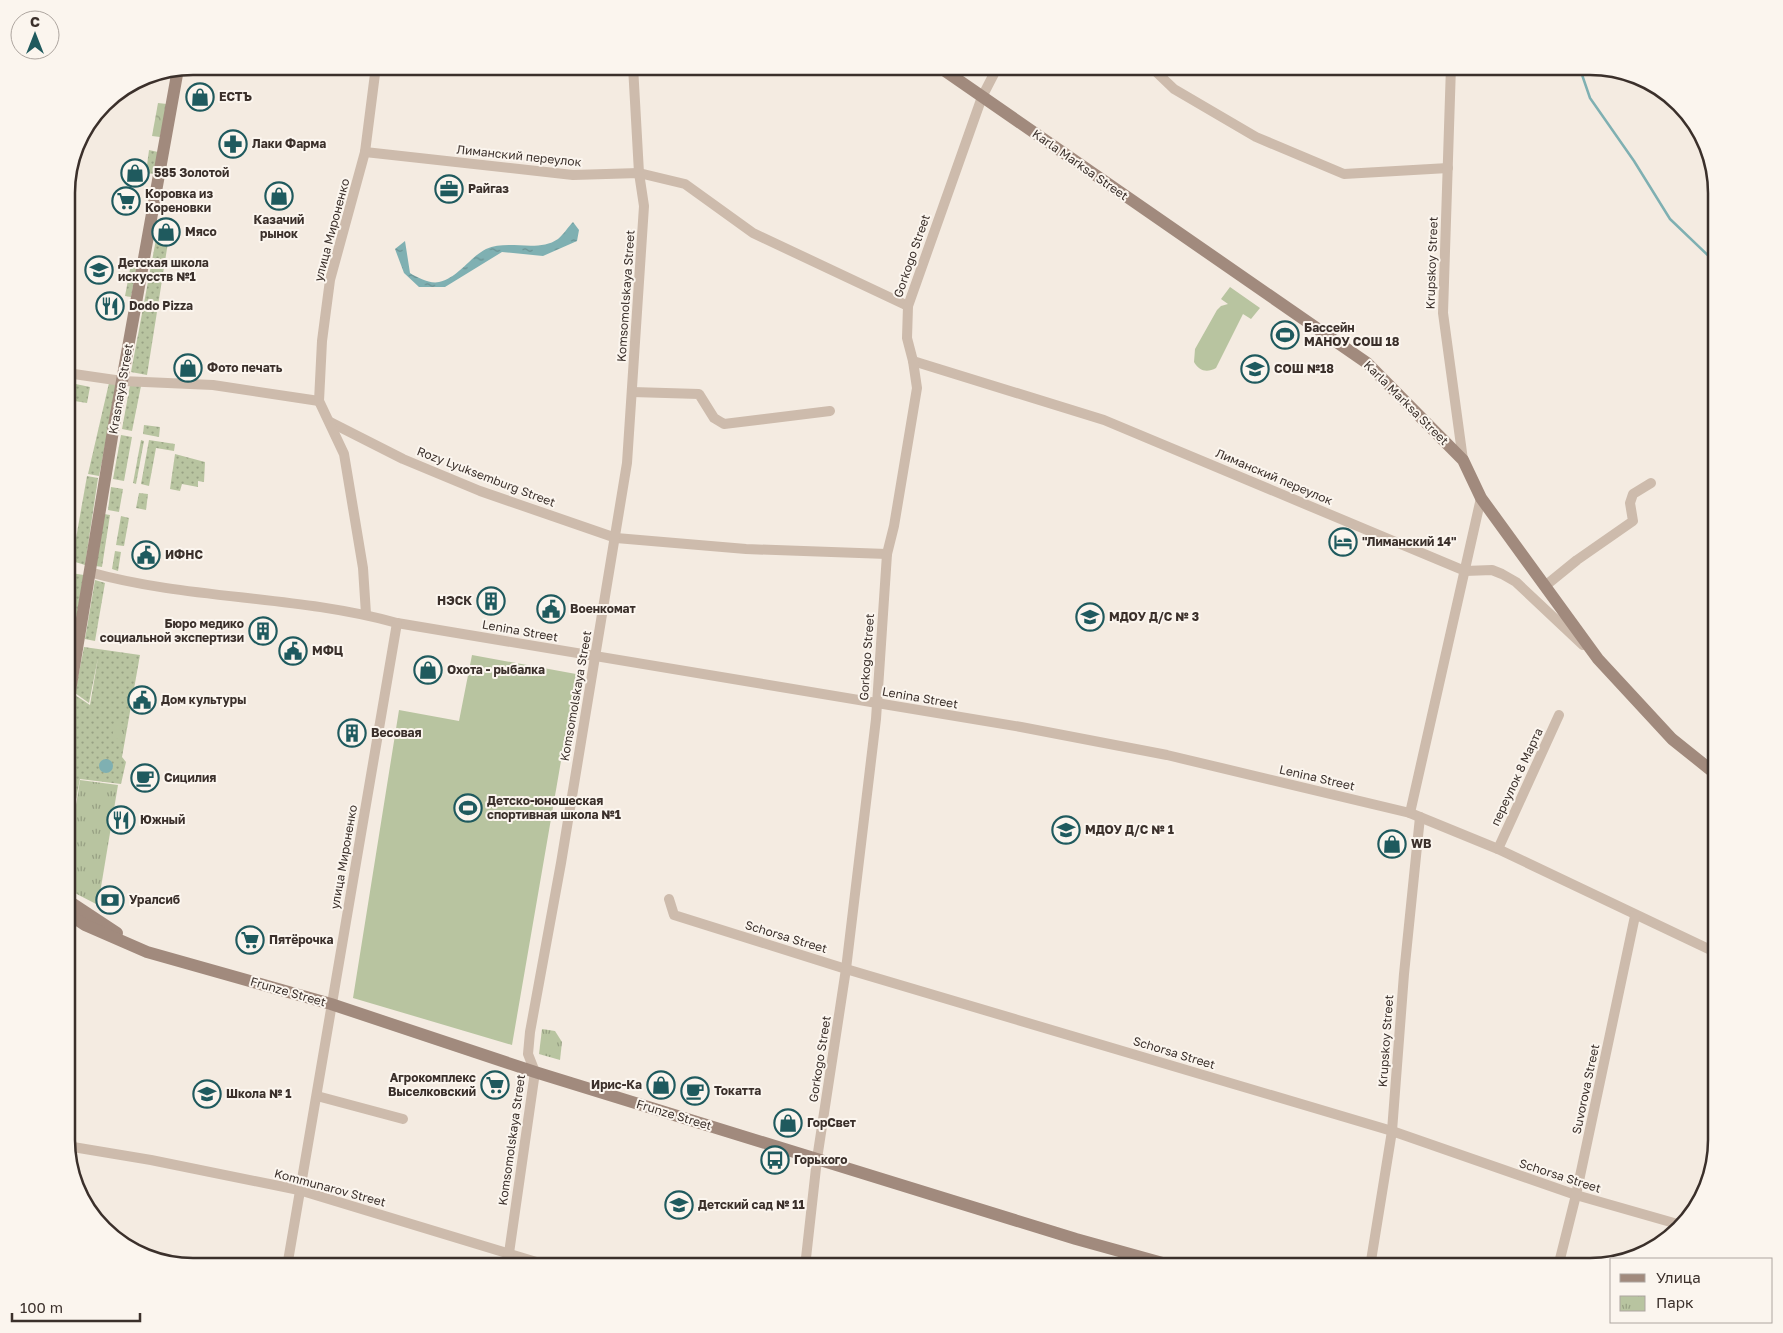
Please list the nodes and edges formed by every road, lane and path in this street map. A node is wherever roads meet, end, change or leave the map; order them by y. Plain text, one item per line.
1 (375, 75) edge
2 (634, 75) edge
3 (951, 75) edge
4 (993, 75) edge
5 (1159, 75) edge
6 (1451, 75) edge
7 (177, 76) edge
8 (982, 96) junction
9 (365, 152) junction
10 (1448, 168) junction
11 (639, 173) junction
12 (908, 306) junction
13 (914, 361) junction
14 (75, 374) edge
15 (122, 381) junction
16 (632, 392) junction
17 (319, 401) junction
18 (830, 411) dead end
19 (330, 422) junction
20 (1463, 460) junction
21 (1651, 483) dead end
22 (1481, 498) junction
23 (616, 538) junction
24 (887, 554) junction
25 (1465, 571) junction
26 (89, 572) junction
27 (1545, 586) junction
28 (366, 614) junction
29 (397, 623) junction
30 (75, 655) edge
31 (594, 656) junction
32 (1598, 659) junction
33 (876, 703) junction
34 (1559, 715) dead end
35 (1708, 768) edge
36 (1415, 815) junction
37 (1498, 849) junction
38 (669, 899) dead end
39 (75, 906) edge
40 (1635, 916) junction
41 (75, 919) edge
42 (1708, 949) edge
43 (172, 958) junction
44 (846, 969) junction
45 (331, 1004) junction
46 (535, 1072) junction
47 (317, 1096) junction
48 (404, 1119) dead end
49 (1392, 1131) junction
50 (75, 1147) edge
51 (817, 1159) junction
52 (300, 1190) junction
53 (1576, 1195) junction
54 (1673, 1223) edge
55 (509, 1253) junction
56 (289, 1258) edge
57 (508, 1258) edge
58 (525, 1258) edge
59 (806, 1258) edge
60 (1143, 1258) edge
61 (1371, 1258) edge
62 (1560, 1258) edge

1 - 9 street, улица Мироненко
2 - 11 street, Komsomolskaya Street
3 - 8 main road, Karla Marksa Street
4 - 8 street, Gorkogo Street
5 - 10 street
6 - 10 street, Krupskoy Street
7 - 15 main road, Krasnaya Street
8 - 12 street, Gorkogo Street
8 - 20 main road, Karla Marksa Street
9 - 11 street, Лиманский переулок
9 - 17 street, улица Мироненко
10 - 20 street, Krupskoy Street
11 - 12 street, Лиманский переулок
11 - 16 street, Komsomolskaya Street
12 - 13 street, Gorkogo Street
13 - 24 street, Gorkogo Street
13 - 25 street, Лиманский переулок
14 - 15 street
15 - 17 street
15 - 26 main road, Krasnaya Street
16 - 18 street
16 - 23 street, Komsomolskaya Street
17 - 19 street
19 - 23 street, Rozy Lyuksemburg Street
19 - 28 street
20 - 22 main road, Karla Marksa Street
21 - 27 street
22 - 25 street, Krupskoy Street
22 - 27 main road, Karla Marksa Street
23 - 24 street, Rozy Lyuksemburg Street
23 - 31 street, Komsomolskaya Street
24 - 33 street, Gorkogo Street
25 - 32 street, Лиманский переулок
25 - 36 street, Krupskoy Street
26 - 28 street, Lenina Street
26 - 30 main road, Krasnaya Street
27 - 32 main road, Karla Marksa Street
28 - 29 street, Lenina Street
29 - 31 street, Lenina Street
29 - 45 street, улица Мироненко
31 - 33 street, Lenina Street
31 - 46 street, Komsomolskaya Street
32 - 35 main road, Karla Marksa Street
33 - 36 street, Lenina Street
33 - 44 street, Gorkogo Street
34 - 37 street, переулок 8 Марта
36 - 37 street, Lenina Street
36 - 49 street, Krupskoy Street
37 - 40 street, Lenina Street
38 - 44 street, Schorsa Street
39 - 43 main road, Frunze Street
40 - 42 street, Lenina Street
40 - 53 street, Suvorova Street
41 - 43 main road, Frunze Street
43 - 45 main road, Frunze Street
44 - 49 street, Schorsa Street
44 - 51 street, Gorkogo Street
45 - 46 main road, Frunze Street
45 - 47 street, улица Мироненко
46 - 51 main road, Frunze Street
46 - 55 street, Komsomolskaya Street
47 - 48 street
47 - 52 street, улица Мироненко
49 - 53 street, Schorsa Street
49 - 61 street, Krupskoy Street
50 - 52 street, Kommunarov Street
51 - 59 street, Gorkogo Street
51 - 60 main road, Frunze Street
52 - 55 street, Kommunarov Street
52 - 56 street, улица Мироненко
53 - 54 street, Schorsa Street
53 - 62 street, Suvorova Street
55 - 57 street, Komsomolskaya Street
55 - 58 street, Kommunarov Street

